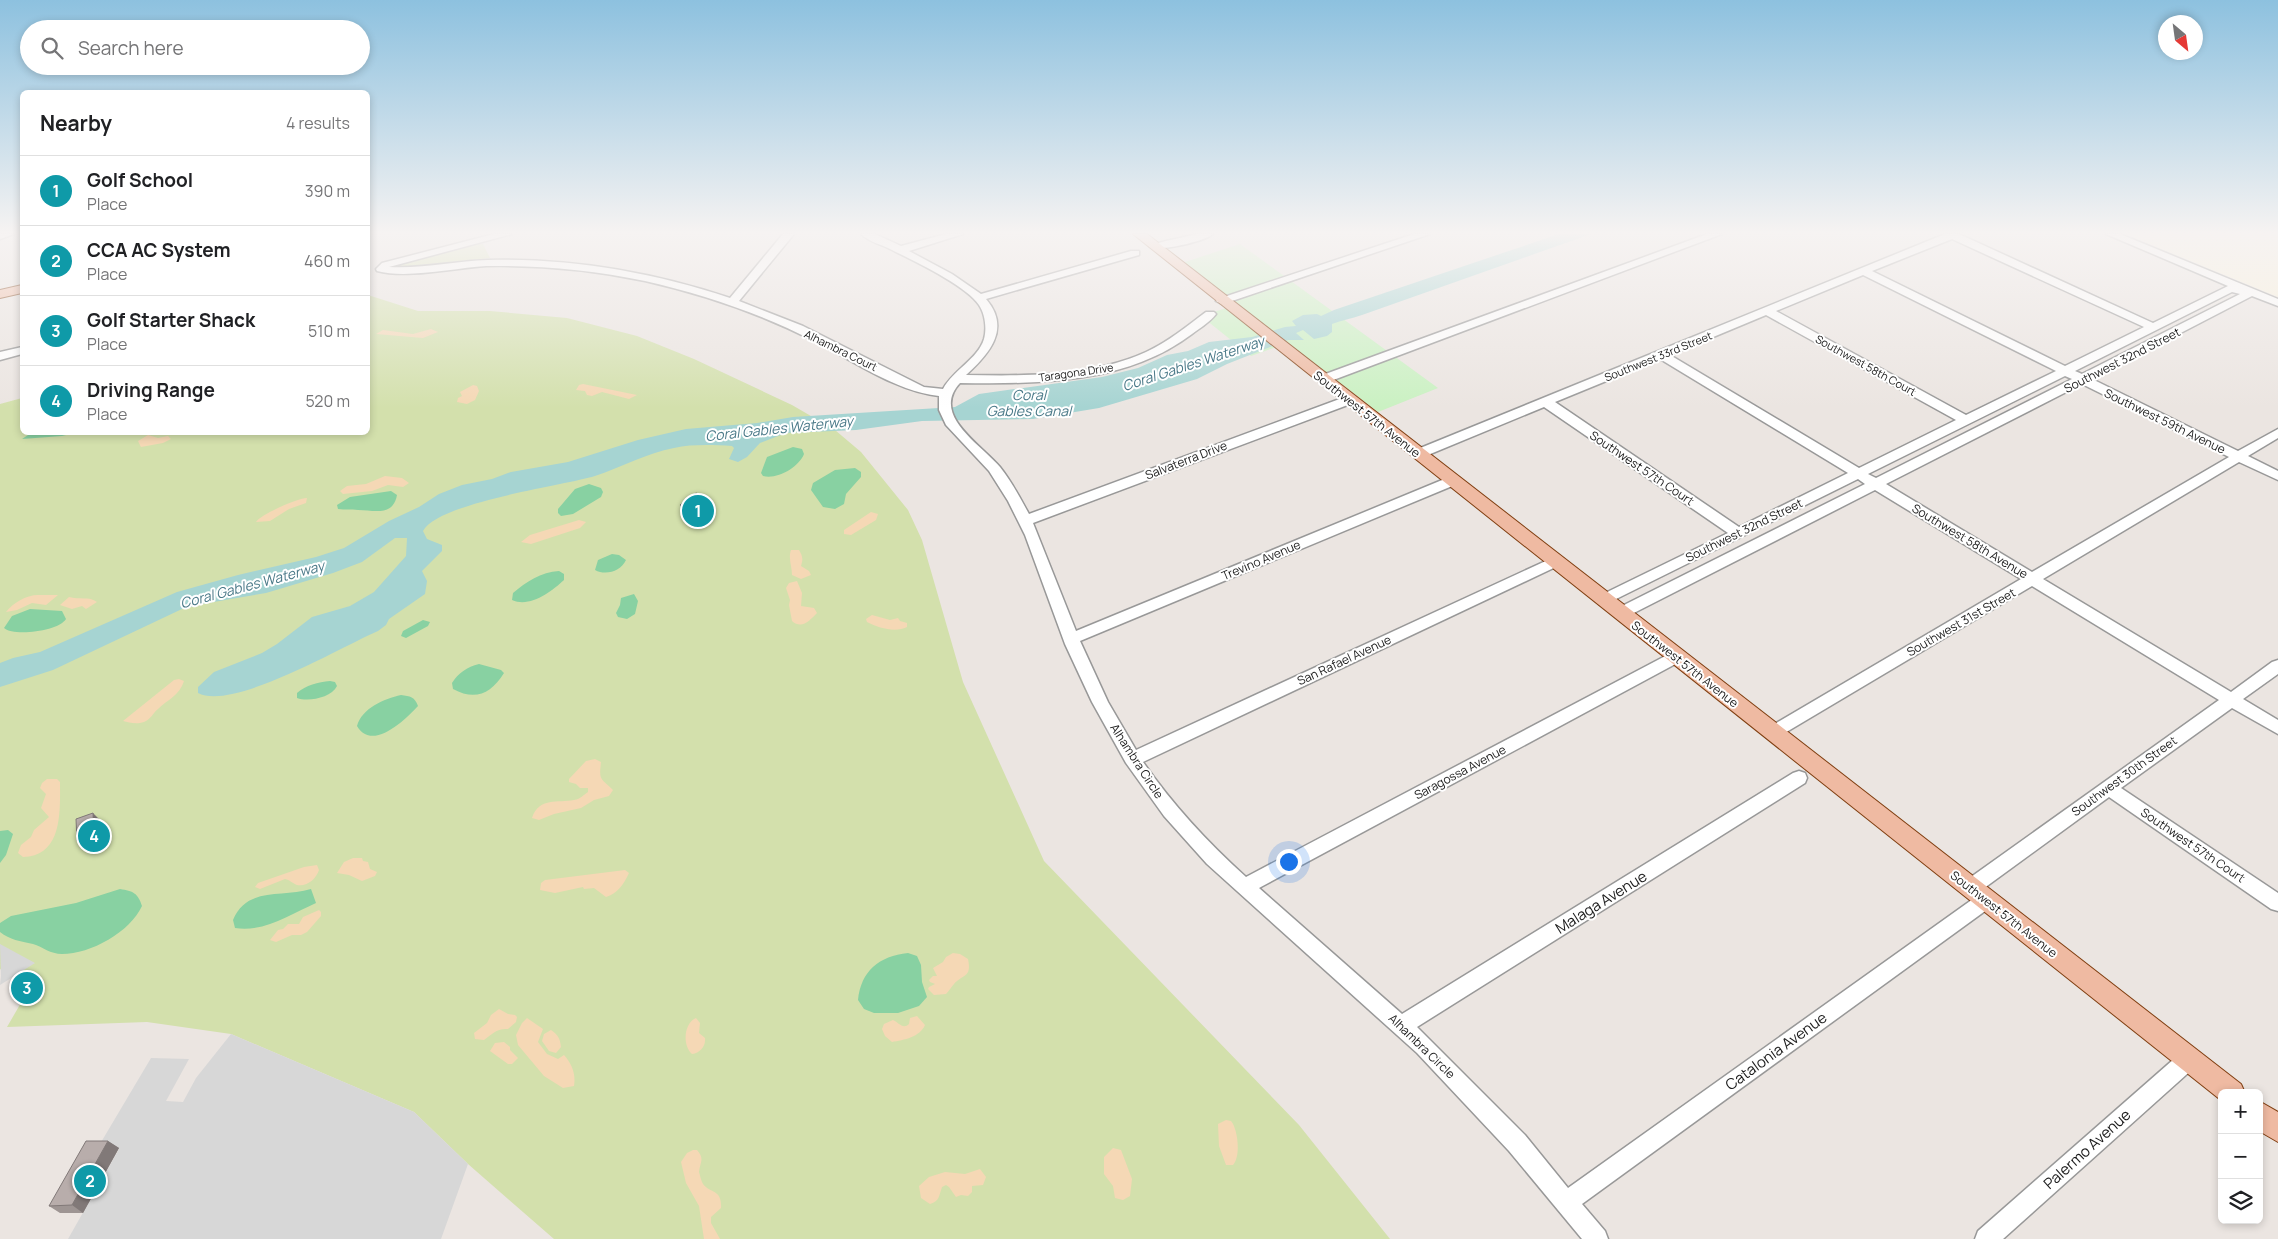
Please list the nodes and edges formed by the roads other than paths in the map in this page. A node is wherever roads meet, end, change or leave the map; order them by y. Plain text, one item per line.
1 (700, 292) edge
2 (741, 292) edge
3 (970, 292) edge
4 (1000, 292) edge
5 (1211, 292) edge
6 (1250, 292) edge
7 (1560, 292) edge
8 (1814, 292) edge
9 (1903, 292) edge
10 (2077, 292) edge
11 (2224, 292) edge
12 (2246, 292) edge
13 (2250, 292) edge
14 (979, 298) junction
15 (1222, 301) junction
16 (732, 303) junction
17 (2278, 303) edge
18 (1766, 311) junction
19 (1210, 314) dead end
20 (2153, 327) junction
21 (1262, 331) joint
22 (20, 351) edge
23 (1662, 355) junction
24 (0, 356) edge
25 (2064, 371) junction
26 (957, 379) junction
27 (1324, 379) junction
28 (2082, 380) junction
29 (946, 399) junction
30 (1348, 400) junction
31 (1546, 402) junction
32 (1966, 420) junction
33 (2278, 433) edge
34 (1418, 454) junction
35 (2239, 457) junction
36 (1858, 474) junction
37 (2278, 476) edge
38 (1452, 481) junction
39 (1876, 485) junction
40 (1024, 521) junction
41 (1738, 533) junction
42 (1555, 562) junction
43 (2033, 579) junction
44 (1604, 600) junction
45 (1620, 613) junction
46 (1071, 639) junction
47 (1676, 657) junction
48 (2278, 666) edge
49 (2231, 699) junction
50 (2278, 728) edge
51 (1772, 733) junction
52 (1132, 759) junction
53 (1799, 778) dead end
54 (2108, 788) junction
55 (1244, 887) junction
56 (1978, 894) junction
57 (2278, 903) edge
58 (1402, 1026) junction
59 (2189, 1059) junction
60 (2227, 1089) edge
61 (2263, 1117) edge
62 (2278, 1129) edge
63 (1567, 1202) junction
64 (1597, 1239) edge
65 (1986, 1239) edge

1 - 16 street, Alhambra Court
2 - 16 street
3 - 14 street
4 - 14 street
5 - 15 main road, Southwest 57th Avenue
6 - 15 street
7 - 27 street
8 - 18 street, Southwest 33rd Street
9 - 25 street, Southwest 59th Avenue
10 - 20 street
11 - 20 street, Southwest 32nd Street
12 - 28 street, Southwest 32nd Street
13 - 17 street
14 - 26 street
15 - 21 main road, Southwest 57th Avenue
16 - 29 street, Alhambra Court
18 - 23 street, Southwest 33rd Street
18 - 32 street, Southwest 58th Court
19 - 26 street, Taragona Drive
20 - 25 street, Southwest 32nd Street
21 - 27 main road, Southwest 57th Avenue
22 - 24 street
23 - 31 street, Southwest 33rd Street
23 - 36 street, Southwest 58th Avenue
25 - 28 street, Southwest 59th Avenue
25 - 32 street, Southwest 32nd Street
26 - 29 street
27 - 30 main road, Southwest 57th Avenue
28 - 35 street, Southwest 59th Avenue
28 - 39 street, Southwest 32nd Street
29 - 40 street, Alhambra Circle
30 - 34 main road, Southwest 57th Avenue
30 - 40 street, Salvaterra Drive
31 - 34 street, Southwest 33rd Street
31 - 41 street, Southwest 57th Court
32 - 36 street, Southwest 32nd Street
33 - 35 street, Southwest 31st Street
34 - 38 main road, Southwest 57th Avenue
35 - 37 street, Southwest 59th Avenue
35 - 43 street, Southwest 31st Street
36 - 39 street, Southwest 58th Avenue
36 - 41 street, Southwest 32nd Street
38 - 42 main road, Southwest 57th Avenue
38 - 46 street, Trevino Avenue
39 - 43 street, Southwest 58th Avenue
39 - 45 street, Southwest 32nd Street
40 - 46 street, Alhambra Circle
41 - 44 street, Southwest 32nd Street
42 - 44 main road, Southwest 57th Avenue
42 - 52 street, San Rafael Avenue
43 - 49 street, Southwest 58th Avenue
43 - 51 street, Southwest 31st Street
44 - 45 main road, Southwest 57th Avenue
45 - 47 main road, Southwest 57th Avenue
46 - 52 street, Alhambra Circle
47 - 51 main road, Southwest 57th Avenue
47 - 55 street, Saragossa Avenue
48 - 49 street, Southwest 30th Street
49 - 50 street, Southwest 58th Avenue
49 - 54 street, Southwest 30th Street
51 - 56 main road, Southwest 57th Avenue
52 - 55 street, Alhambra Circle
53 - 58 street, Malaga Avenue
54 - 56 street, Southwest 30th Street
54 - 57 street, Southwest 57th Court
55 - 58 street, Alhambra Circle
56 - 59 main road, Southwest 57th Avenue
56 - 63 street, Catalonia Avenue
58 - 63 street, Alhambra Circle
59 - 60 main road, Southwest 57th Avenue
59 - 65 street, Palermo Avenue
61 - 62 main road
63 - 64 street, Alhambra Circle

